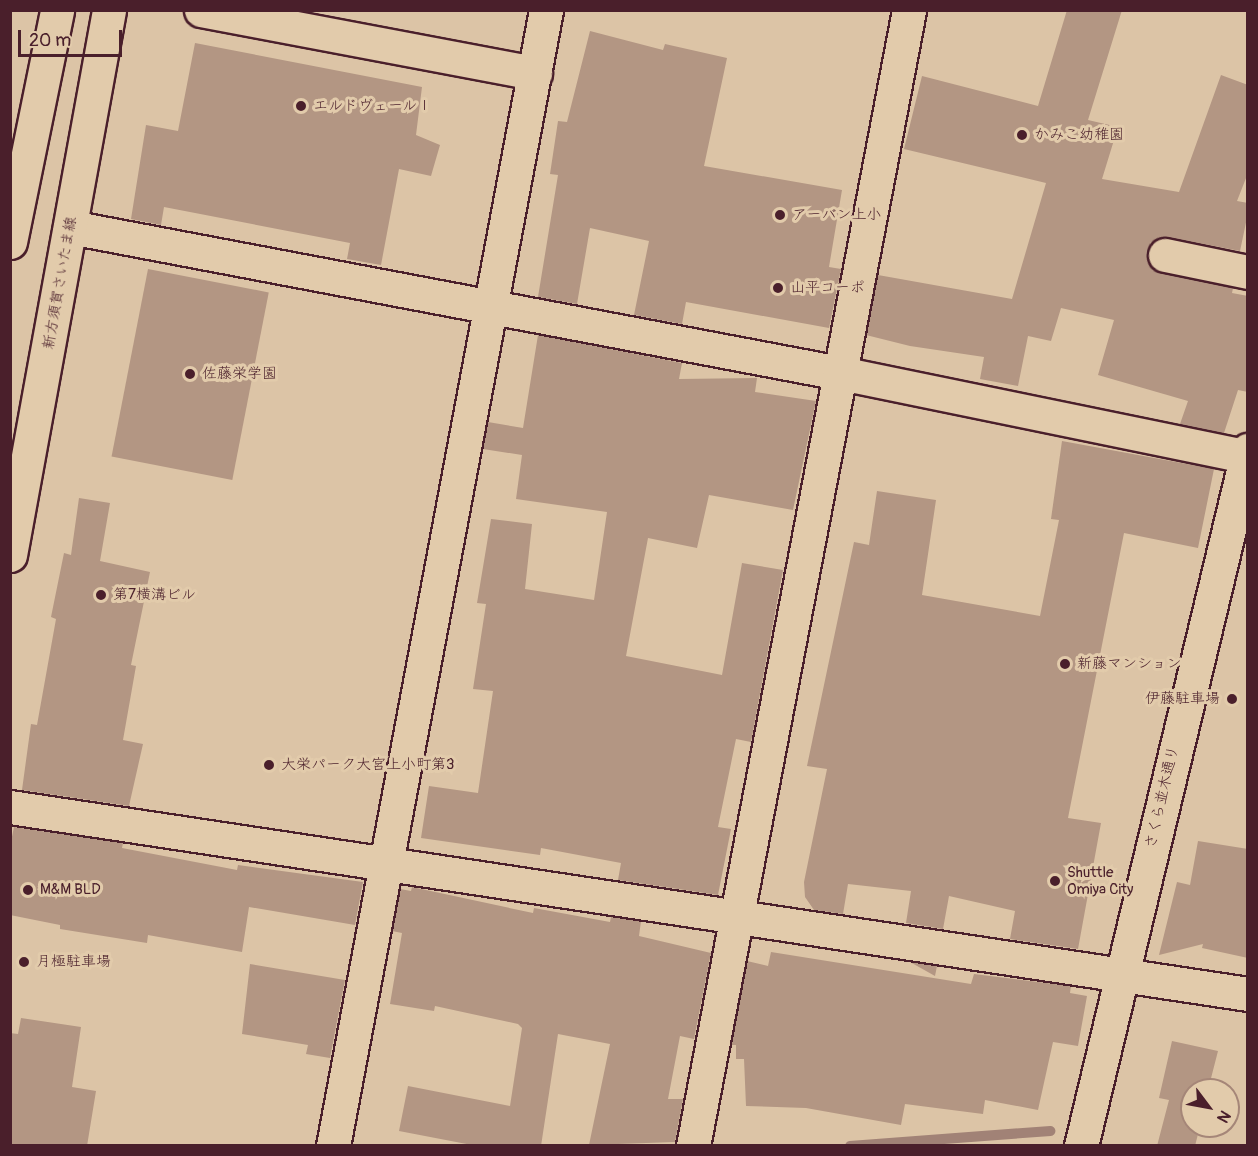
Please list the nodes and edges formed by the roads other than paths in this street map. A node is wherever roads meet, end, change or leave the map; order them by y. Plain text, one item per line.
1 (57, 10) edge
2 (109, 10) edge
3 (201, 10) edge
4 (546, 10) edge
5 (909, 10) edge
6 (535, 73) junction
7 (12, 225) edge
8 (70, 226) junction
9 (1165, 255) dead end
10 (1248, 272) edge
11 (492, 307) junction
12 (840, 373) junction
13 (1246, 453) edge
14 (10, 555) edge
15 (10, 807) edge
16 (387, 865) junction
17 (736, 915) junction
18 (1120, 975) junction
19 (1248, 994) edge
20 (333, 1146) edge
21 (693, 1146) edge
22 (1081, 1146) edge

1 - 7 street
2 - 8 street, 新方須賀さいたま線
3 - 6 street
4 - 6 street
5 - 12 street
6 - 11 street
8 - 11 street
8 - 14 street, 新方須賀さいたま線
9 - 10 street
11 - 12 street
11 - 16 street
12 - 13 street
12 - 17 street
13 - 18 street, さくら並木通り
15 - 16 street
16 - 17 street
16 - 20 street
17 - 18 street
17 - 21 street
18 - 19 street
18 - 22 street, さくら並木通り

